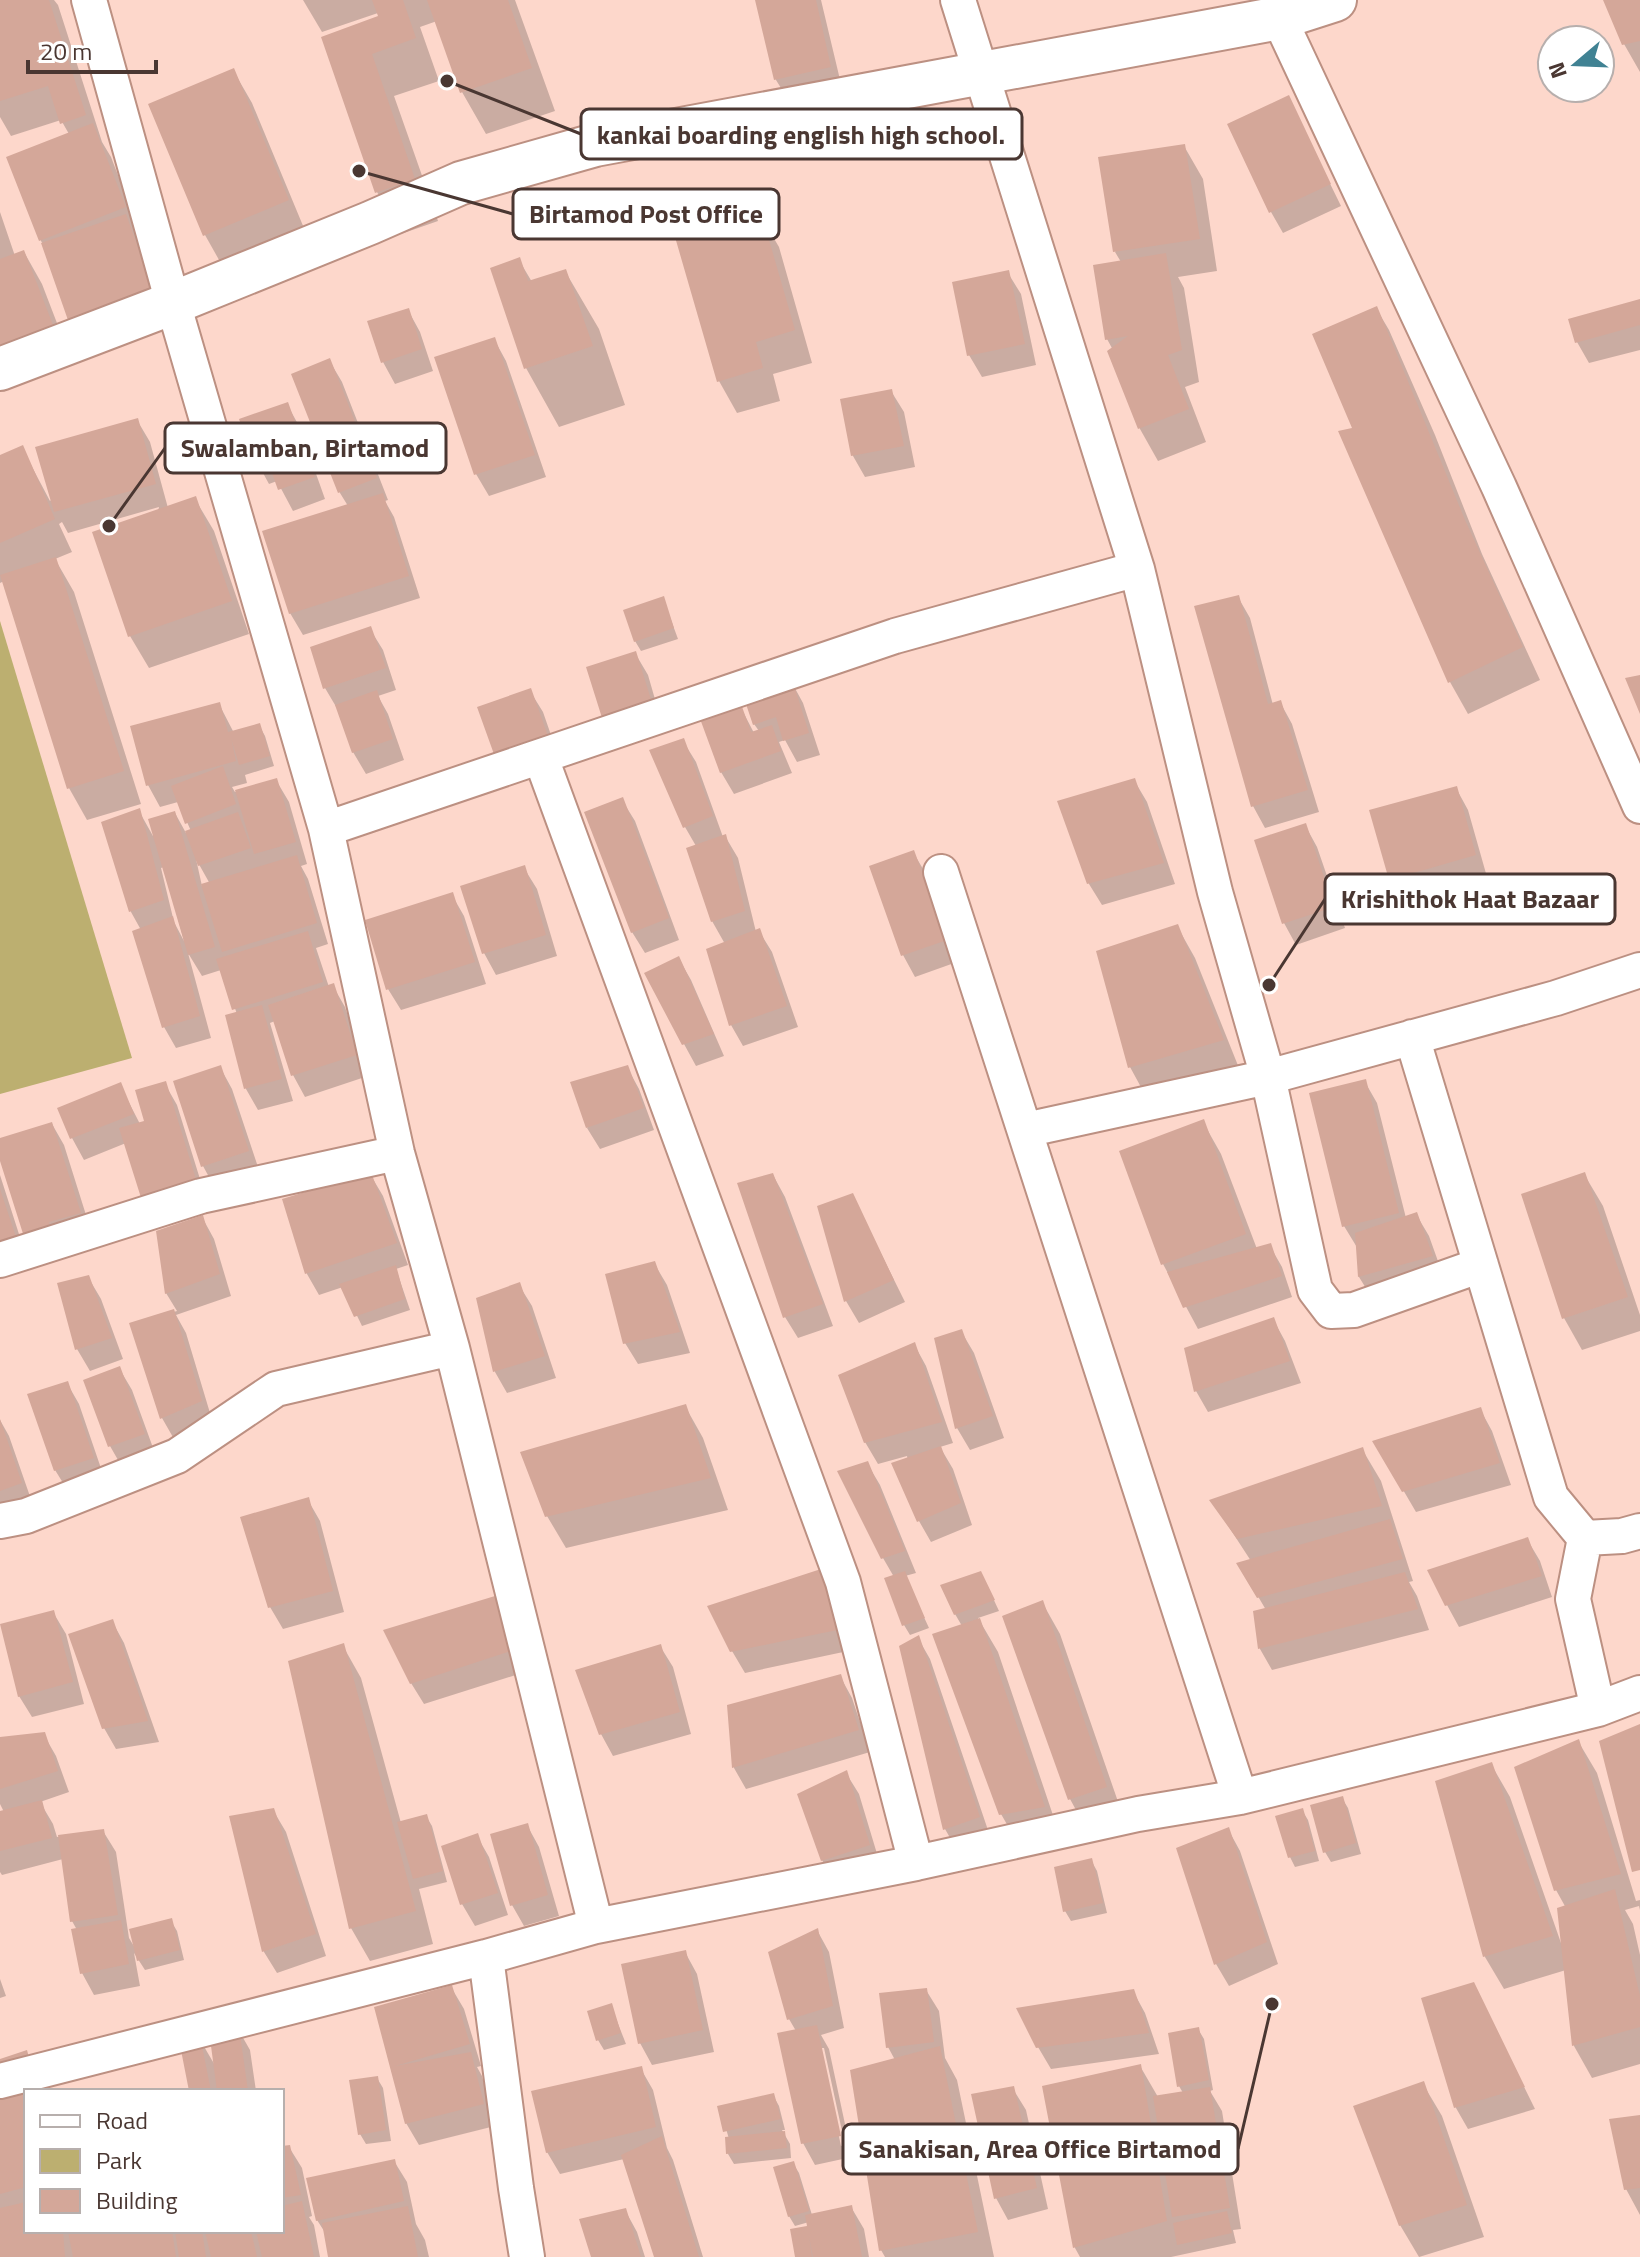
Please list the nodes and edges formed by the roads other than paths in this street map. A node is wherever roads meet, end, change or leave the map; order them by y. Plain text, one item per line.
1 (89, 0) edge
2 (958, 0) edge
3 (1335, 0) edge
4 (1279, 18) junction
5 (981, 75) junction
6 (173, 303) junction
7 (0, 369) edge
8 (1137, 569) junction
9 (541, 758) junction
10 (1640, 806) edge
11 (326, 829) junction
12 (941, 872) dead end
13 (1640, 970) edge
14 (1412, 1037) junction
15 (1268, 1077) junction
16 (1025, 1130) junction
17 (397, 1153) junction
18 (0, 1260) edge
19 (1481, 1265) junction
20 (452, 1348) junction
21 (0, 1521) edge
22 (1640, 1531) edge
23 (1585, 1538) junction
24 (1640, 1693) edge
25 (1598, 1709) junction
26 (1240, 1797) junction
27 (916, 1863) junction
28 (596, 1926) junction
29 (486, 1957) junction
30 (0, 2081) edge
31 (527, 2257) edge

1 - 6 street
2 - 5 street
3 - 4 street
4 - 5 street
4 - 10 street
5 - 6 street
5 - 8 street
6 - 7 street
6 - 11 street
8 - 9 street
8 - 15 street
9 - 11 street
9 - 27 street
11 - 17 street
12 - 16 street
13 - 14 street
14 - 15 street
14 - 19 street
15 - 16 street
15 - 19 street
16 - 26 street
17 - 18 street
17 - 20 street
19 - 23 street
20 - 21 street
20 - 28 street
22 - 23 street
23 - 25 street
24 - 25 street
25 - 26 street
26 - 27 street
27 - 28 street
28 - 29 street
29 - 30 street
29 - 31 street

